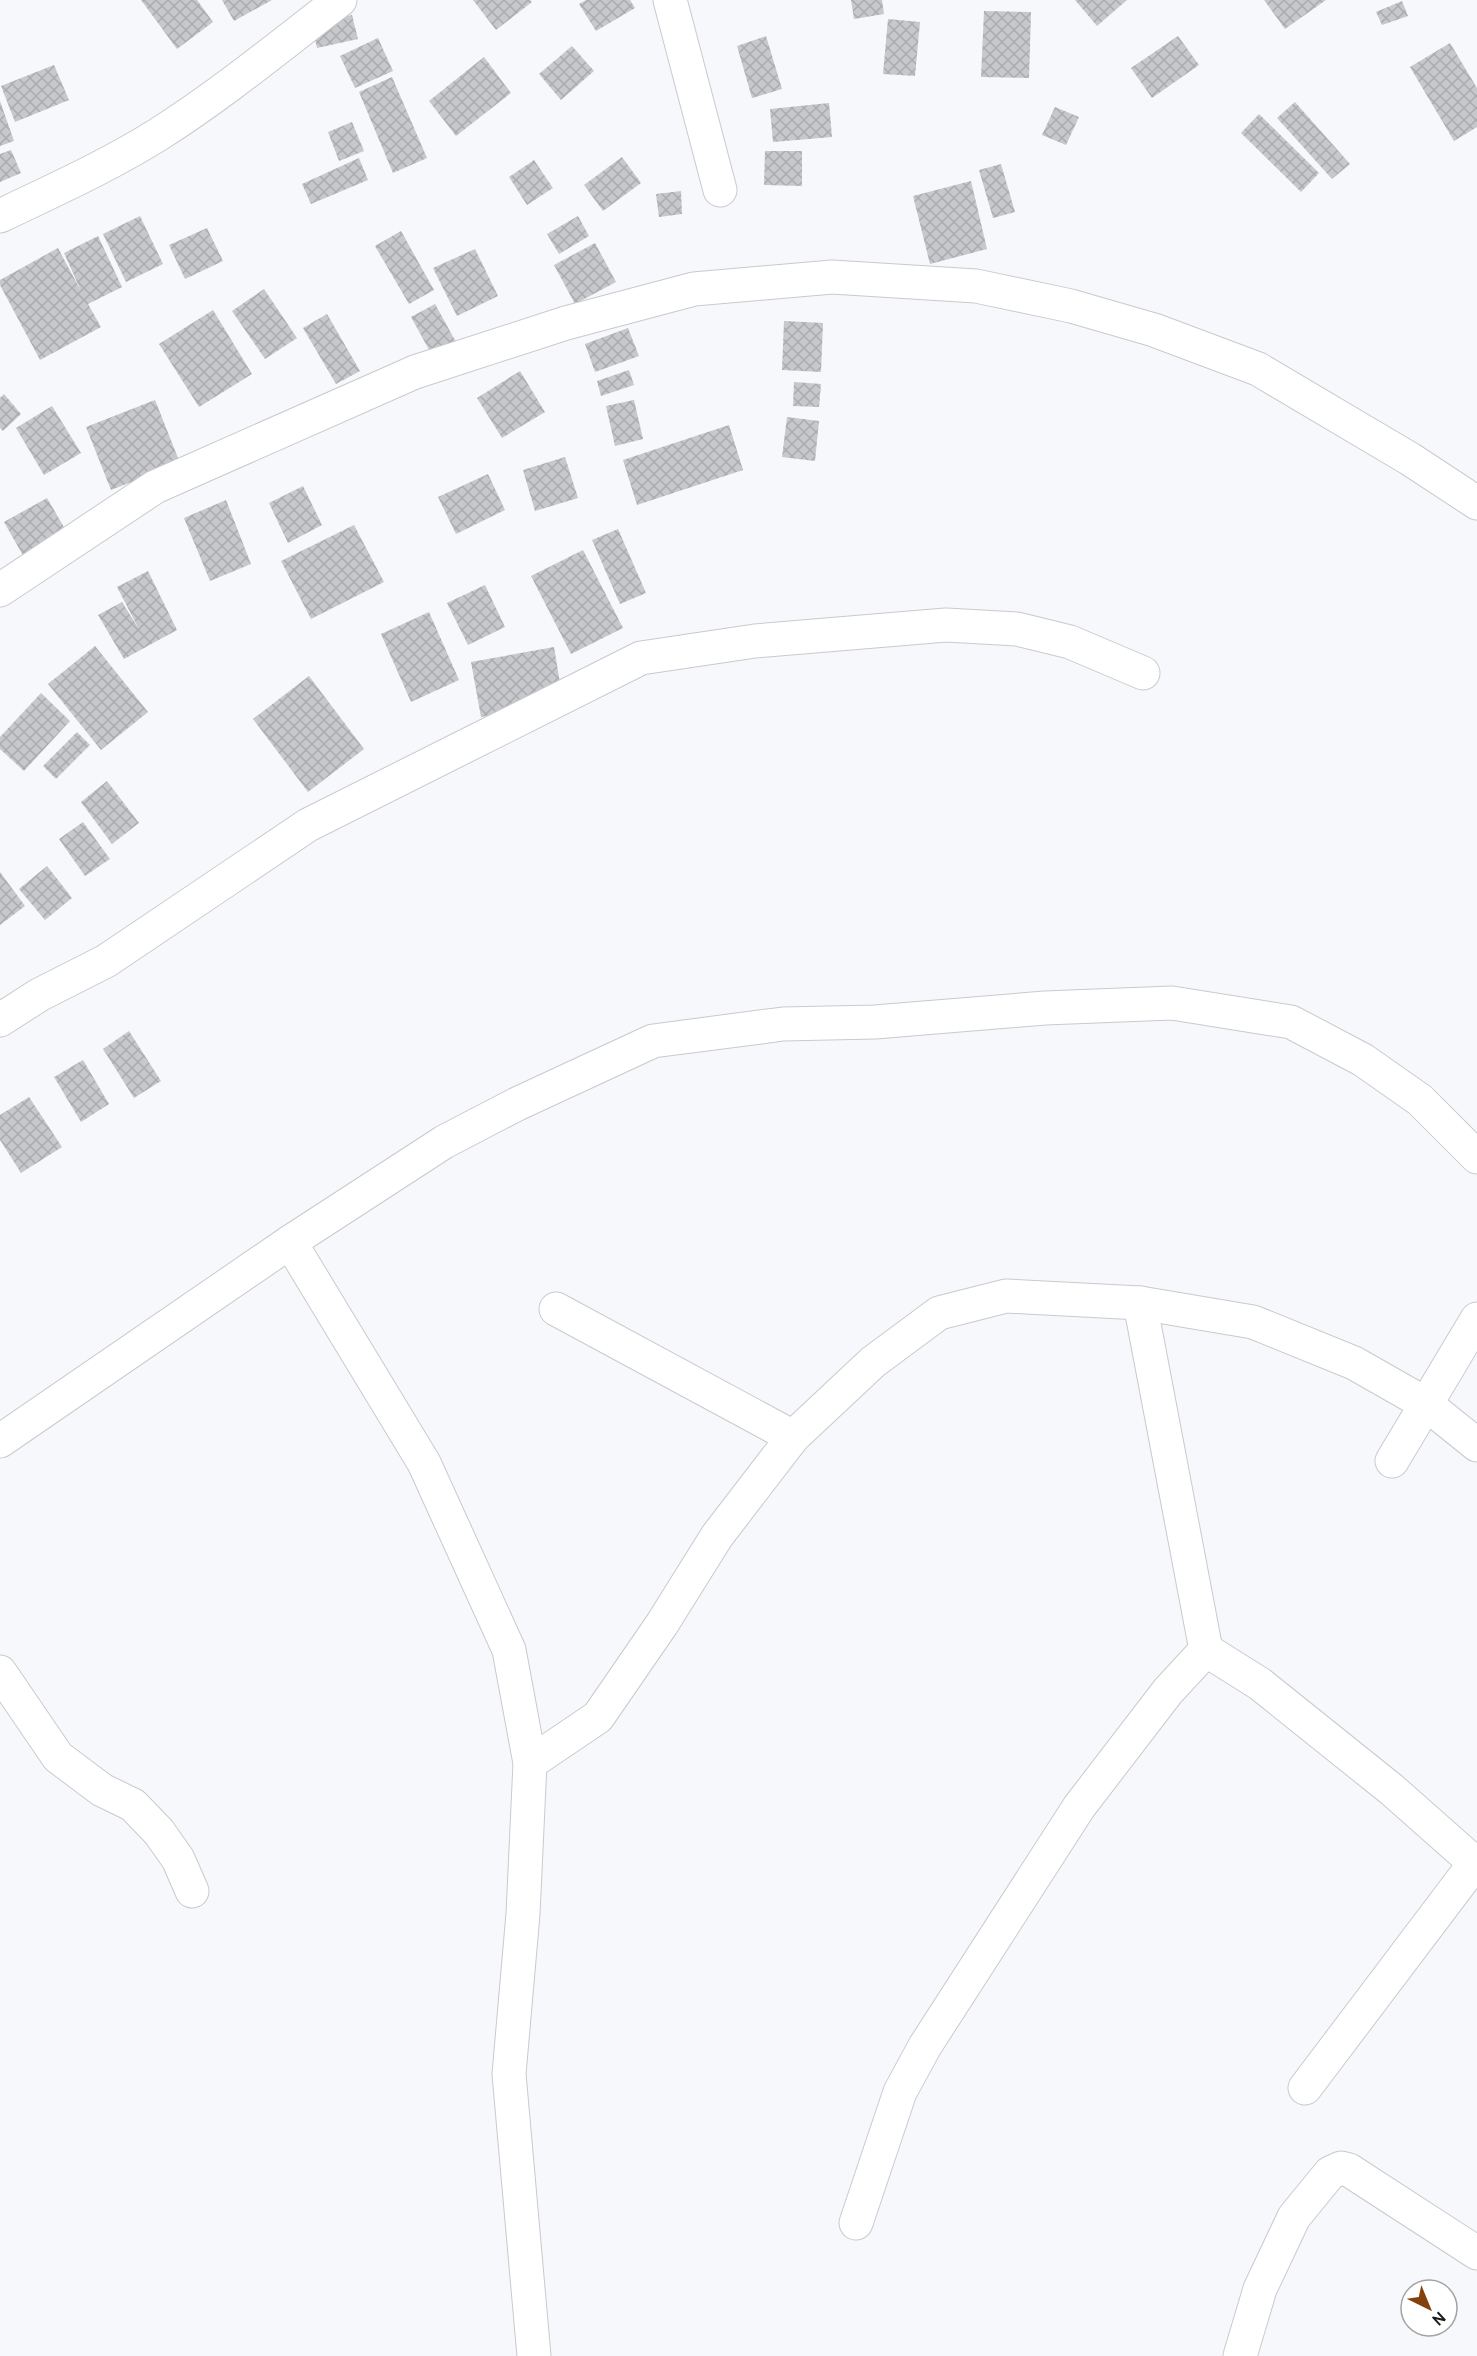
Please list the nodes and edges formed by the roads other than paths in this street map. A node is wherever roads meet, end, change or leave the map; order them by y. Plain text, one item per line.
1 (340, 0) edge
2 (670, 0) edge
3 (720, 190) dead end
4 (0, 216) edge
5 (1477, 503) edge
6 (0, 590) edge
7 (1143, 673) dead end
8 (0, 1020) edge
9 (1477, 1157) edge
10 (290, 1242) junction
11 (1140, 1303) junction
12 (556, 1309) dead end
13 (1477, 1319) edge
14 (1426, 1404) junction
15 (793, 1437) junction
16 (0, 1441) edge
17 (1477, 1445) edge
18 (1392, 1461) dead end
19 (1206, 1650) junction
20 (0, 1672) edge
21 (530, 1764) junction
22 (1476, 1864) edge
23 (192, 1891) dead end
24 (1305, 2088) dead end
25 (856, 2223) dead end
26 (1477, 2253) edge
27 (534, 2356) edge
28 (1240, 2356) edge

1 - 4 street
2 - 3 street
5 - 6 street
7 - 8 street
9 - 10 street
10 - 16 street
10 - 21 street
11 - 14 street
11 - 15 street
11 - 19 street
12 - 15 street
13 - 14 street
14 - 17 street
14 - 18 street
15 - 21 street
19 - 22 street
19 - 25 street
20 - 23 street
21 - 27 street
22 - 24 street
26 - 28 street

